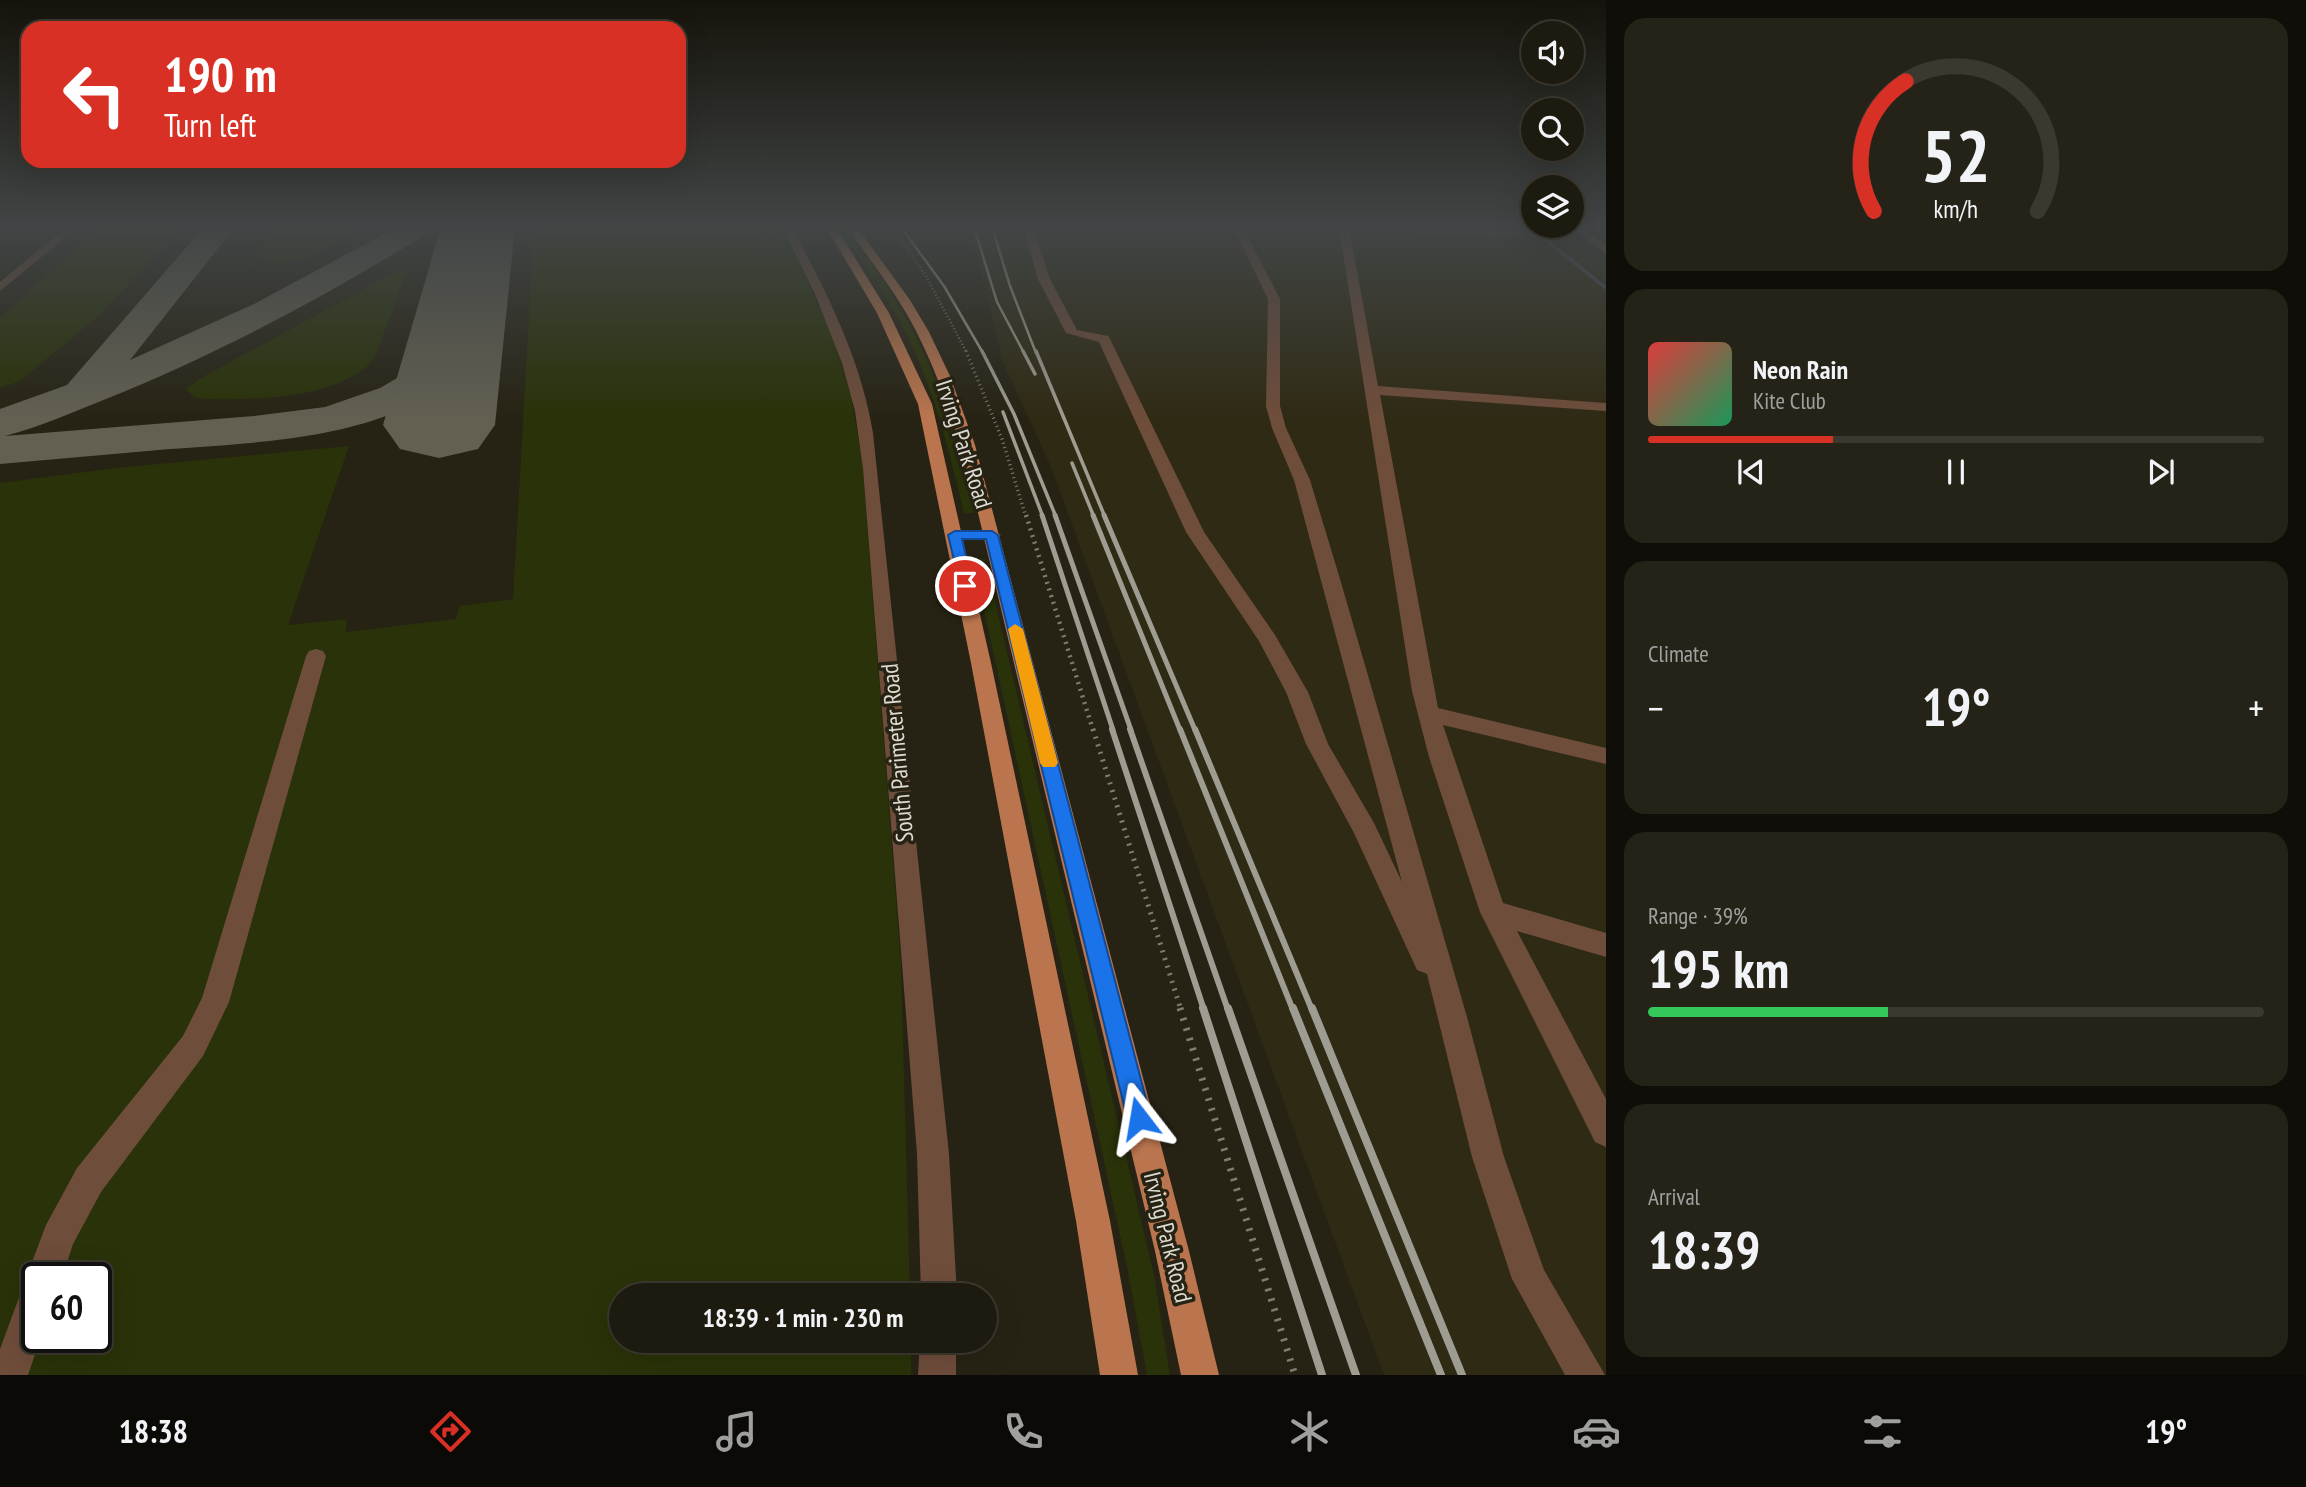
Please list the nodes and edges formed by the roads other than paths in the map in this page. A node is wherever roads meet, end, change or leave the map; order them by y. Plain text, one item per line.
1 (818, 291) edge
2 (873, 291) edge
3 (897, 291) edge
4 (1050, 291) edge
5 (1270, 291) edge
6 (1355, 291) edge
7 (1371, 390) junction
8 (1606, 407) edge
9 (955, 535) junction
10 (992, 535) junction
11 (316, 656) dead end
12 (1429, 714) junction
13 (1606, 756) edge
14 (1493, 912) junction
15 (1606, 945) edge
16 (1453, 1017) junction
17 (1606, 1131) edge
18 (49, 1262) edge
19 (938, 1283) edge
20 (21, 1342) edge
21 (938, 1353) edge
22 (9, 1375) edge
23 (937, 1375) edge
24 (1119, 1375) edge
25 (1200, 1375) edge
26 (1586, 1375) edge

1 - 19 street, South Parimeter Road
2 - 9 main road, Irving Park Road
3 - 10 main road, Irving Park Road
4 - 16 street
5 - 16 street
6 - 7 street
7 - 8 street
7 - 12 street
9 - 10 street
9 - 24 main road, Irving Park Road
10 - 25 main road, Irving Park Road
11 - 18 street
12 - 13 street
12 - 14 street
14 - 15 street
14 - 17 street
16 - 26 street
20 - 22 street
21 - 23 street

